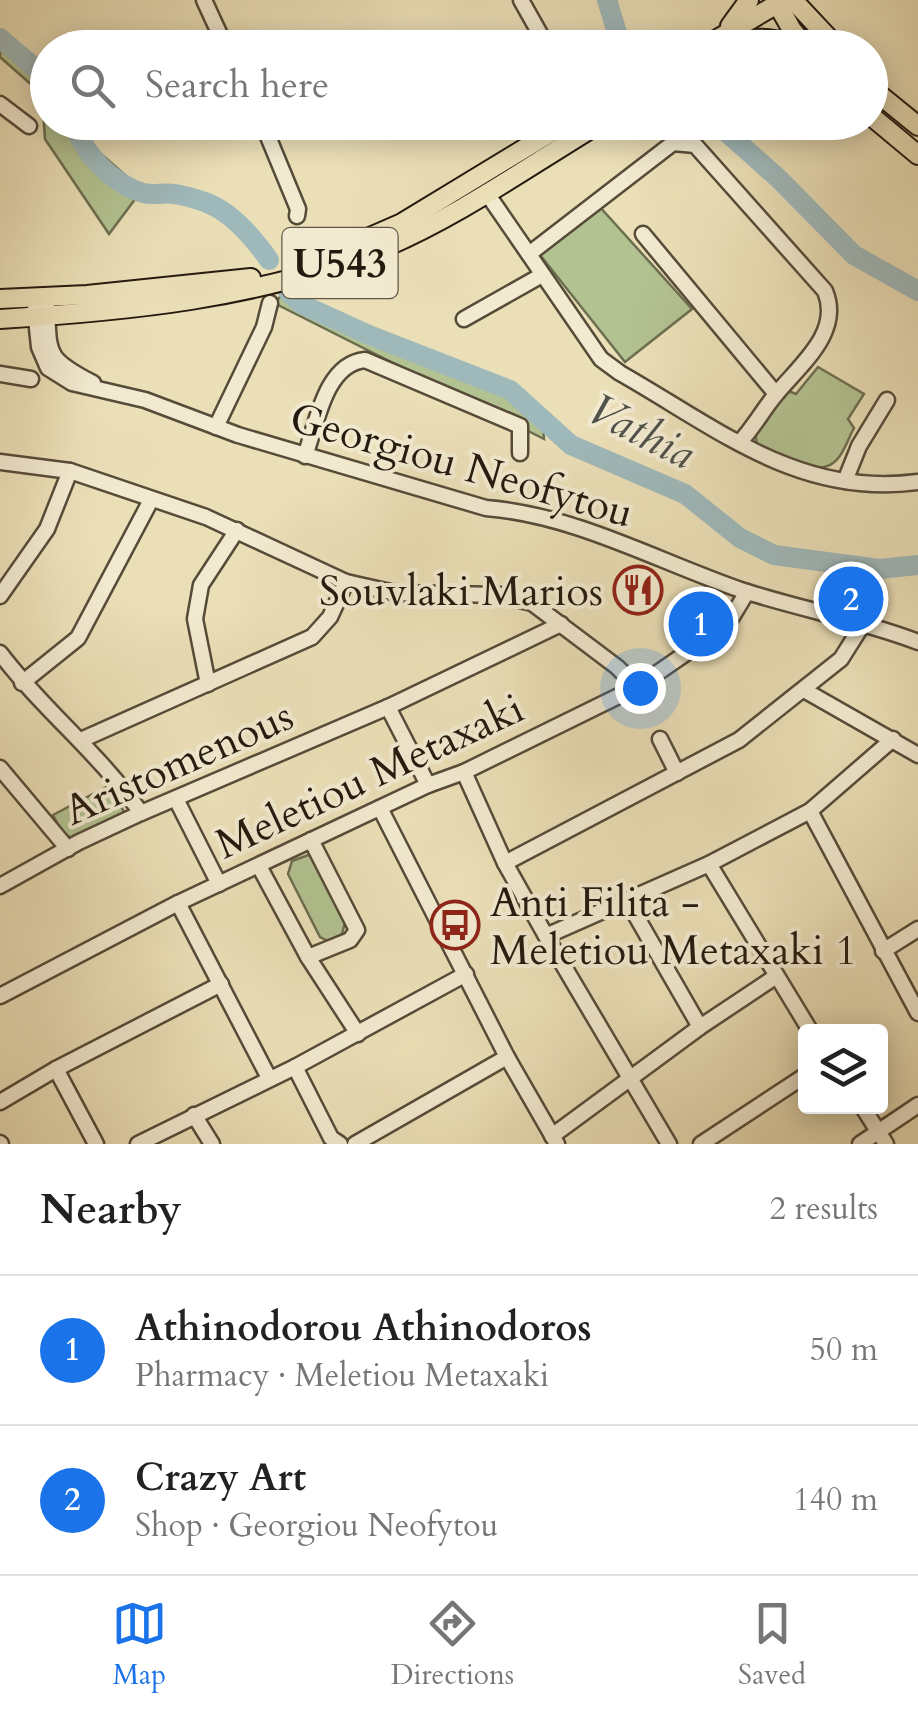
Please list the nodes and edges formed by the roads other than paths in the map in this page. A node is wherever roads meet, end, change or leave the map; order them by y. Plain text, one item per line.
1 (204, 0) edge
2 (521, 0) edge
3 (749, 0) edge
4 (785, 4) edge
5 (218, 30) edge
6 (538, 30) edge
7 (735, 30) edge
8 (747, 30) edge
9 (799, 30) edge
10 (816, 30) edge
11 (0, 104) edge
12 (890, 104) joint
13 (918, 113) edge
14 (29, 126) dead end
15 (918, 126) edge
16 (888, 130) edge
17 (269, 140) edge
18 (540, 140) edge
19 (572, 140) edge
20 (918, 155) edge
21 (486, 192) junction
22 (297, 216) dead end
23 (643, 234) dead end
24 (529, 254) junction
25 (542, 275) junction
26 (0, 299) edge
27 (270, 303) dead end
28 (41, 307) junction
29 (464, 318) dead end
30 (0, 319) edge
31 (0, 374) edge
32 (31, 379) dead end
33 (102, 388) junction
34 (776, 394) junction
35 (887, 400) dead end
36 (216, 427) junction
37 (740, 442) junction
38 (520, 453) dead end
39 (305, 456) junction
40 (0, 462) edge
41 (70, 471) junction
42 (845, 481) junction
43 (918, 482) edge
44 (152, 500) junction
45 (236, 530) junction
46 (346, 582) junction
47 (747, 592) junction
48 (0, 596) edge
49 (561, 624) junction
50 (863, 624) junction
51 (918, 642) edge
52 (0, 652) edge
53 (22, 683) junction
54 (208, 684) junction
55 (636, 687) junction
56 (804, 690) junction
57 (388, 707) junction
58 (660, 739) dead end
59 (893, 739) junction
60 (80, 740) junction
61 (918, 755) edge
62 (0, 768) edge
63 (464, 772) junction
64 (678, 774) junction
65 (428, 785) junction
66 (176, 799) junction
67 (380, 808) junction
68 (810, 811) junction
69 (141, 813) junction
70 (311, 840) junction
71 (68, 849) junction
72 (505, 862) junction
73 (709, 864) junction
74 (259, 866) junction
75 (218, 884) junction
76 (0, 886) edge
77 (178, 902) junction
78 (628, 902) junction
79 (918, 928) edge
80 (546, 936) junction
81 (883, 951) junction
82 (308, 957) junction
83 (466, 974) junction
84 (775, 976) junction
85 (220, 984) junction
86 (0, 996) edge
87 (918, 1013) edge
88 (805, 1024) edge
89 (700, 1027) junction
90 (358, 1034) junction
91 (507, 1056) junction
92 (295, 1066) junction
93 (56, 1069) junction
94 (268, 1078) junction
95 (628, 1079) junction
96 (798, 1080) edge
97 (0, 1102) edge
98 (918, 1104) edge
99 (867, 1114) edge
100 (194, 1115) junction
101 (882, 1137) edge
102 (554, 1140) edge
103 (96, 1144) edge
104 (138, 1144) edge
105 (212, 1144) edge
106 (340, 1144) edge
107 (355, 1144) edge
108 (670, 1144) edge
109 (701, 1144) edge
110 (860, 1144) edge

1 - 5 street
2 - 6 street
3 - 7 main road
4 - 8 main road
4 - 9 main road
4 - 10 main road
11 - 14 street
12 - 13 street
12 - 15 main road
16 - 20 main road
17 - 22 street
18 - 28 main road, U543
19 - 21 main road, U543
21 - 24 street
21 - 28 main road, U543
23 - 34 street
24 - 25 street
24 - 34 street
25 - 29 street
25 - 37 street
26 - 28 main road, U543
27 - 36 street
28 - 30 main road, U543
28 - 33 street, Georgiou Neofytou
28 - 33 street, Georgiou Neofytou
31 - 32 street
33 - 36 street, Georgiou Neofytou
34 - 37 street
35 - 42 street
36 - 39 street, Georgiou Neofytou
37 - 42 street
38 - 39 street
39 - 47 street, Georgiou Neofytou
40 - 41 street
41 - 44 street
41 - 48 street
42 - 43 street
44 - 45 street
44 - 53 street
45 - 46 street
45 - 54 street
46 - 49 street
46 - 54 street
47 - 50 street, Georgiou Neofytou
47 - 55 street, Meletiou Metaxaki
49 - 55 street
49 - 57 street, Aristomenous
50 - 51 street, Georgiou Neofytou
50 - 56 street
52 - 53 street
53 - 60 street
54 - 60 street
55 - 63 street, Meletiou Metaxaki
56 - 59 street
56 - 64 street
57 - 65 street
57 - 66 street, Aristomenous
58 - 64 street
59 - 61 street
59 - 68 street
60 - 69 street
62 - 71 street
63 - 65 street, Meletiou Metaxaki
63 - 72 street
64 - 72 street
65 - 67 street, Meletiou Metaxaki
66 - 69 street, Aristomenous
66 - 75 street
67 - 70 street, Meletiou Metaxaki
67 - 83 street
68 - 73 street
68 - 81 street
69 - 71 street, Aristomenous
70 - 74 street, Meletiou Metaxaki
70 - 82 street
71 - 76 street, Aristomenous
72 - 80 street
73 - 78 street
73 - 84 street
74 - 75 street, Meletiou Metaxaki
74 - 82 street
75 - 77 street, Meletiou Metaxaki
77 - 85 street
77 - 86 street, Meletiou Metaxaki
78 - 80 street
78 - 89 street
79 - 81 street
80 - 95 street
81 - 87 street
82 - 90 street
83 - 90 street
83 - 91 street
84 - 88 street
84 - 89 street
85 - 93 street
85 - 94 street
89 - 95 street
90 - 92 street
91 - 102 street
91 - 107 street
92 - 94 street
92 - 106 street
93 - 97 street
93 - 103 street
94 - 100 street
95 - 102 street
95 - 108 street
96 - 109 street
98 - 101 street
99 - 101 street
100 - 104 street
100 - 105 street
101 - 110 street

